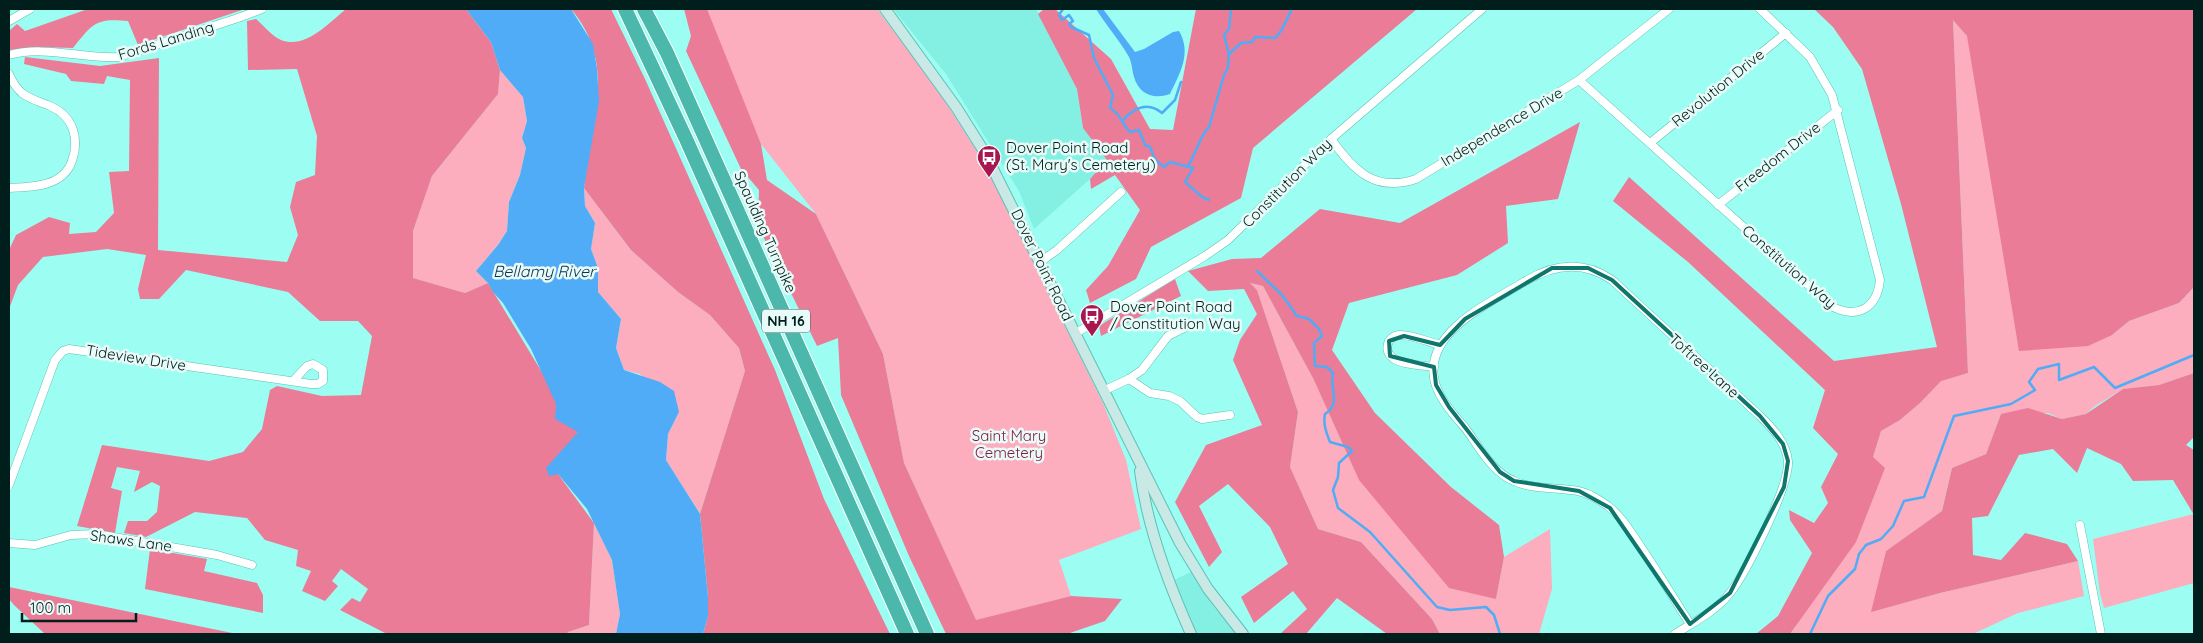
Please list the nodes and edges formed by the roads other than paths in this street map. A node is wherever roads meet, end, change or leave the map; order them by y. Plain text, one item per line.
1 (30, 9) edge
2 (262, 9) edge
3 (625, 9) edge
4 (644, 9) edge
5 (885, 9) edge
6 (1482, 9) edge
7 (1669, 9) edge
8 (1760, 9) edge
9 (9, 21) edge
10 (1786, 33) junction
11 (9, 55) edge
12 (9, 74) edge
13 (1579, 80) junction
14 (1838, 110) junction
15 (1331, 139) junction
16 (1650, 143) junction
17 (9, 188) edge
18 (1121, 192) dead end
19 (1718, 205) junction
20 (1040, 262) junction
21 (1192, 324) dead end
22 (1076, 333) junction
23 (1440, 345) junction
24 (1434, 367) junction
25 (1129, 379) junction
26 (293, 380) dead end
27 (1104, 390) junction
28 (1230, 415) dead end
29 (1139, 463) junction
30 (9, 485) edge
31 (2080, 525) dead end
32 (9, 543) edge
33 (252, 564) dead end
34 (1690, 624) junction
35 (907, 634) edge
36 (927, 634) edge
37 (1191, 634) edge
38 (1242, 634) edge
39 (1675, 634) edge
40 (2101, 634) edge

1 - 9 street
2 - 11 street, Fords Landing
3 - 35 highway, NH 16
4 - 36 highway, Spaulding Turnpike / NH 16
5 - 20 main road, Dover Point Road
6 - 15 street, Constitution Way
7 - 13 street, Independence Drive
8 - 10 street, Constitution Way
10 - 14 street, Constitution Way
10 - 16 street, Revolution Drive
12 - 17 street
13 - 15 street, Independence Drive
13 - 16 street, Constitution Way
14 - 19 street, Freedom Drive
14 - 19 street, Constitution Way
15 - 22 street, Constitution Way
16 - 19 street, Constitution Way
18 - 20 street
20 - 22 main road, Dover Point Road
21 - 25 street
22 - 27 main road, Dover Point Road
23 - 24 street, Toftree Lane
23 - 24 street
23 - 34 street, Toftree Lane
24 - 34 street, Toftree Lane
25 - 27 street
25 - 28 street
26 - 30 street, Tideview Drive
27 - 29 main road, Dover Point Road
29 - 37 main road
29 - 38 main road, Dover Point Road
31 - 40 street
32 - 33 street, Shaws Lane
34 - 39 street, Toftree Lane

